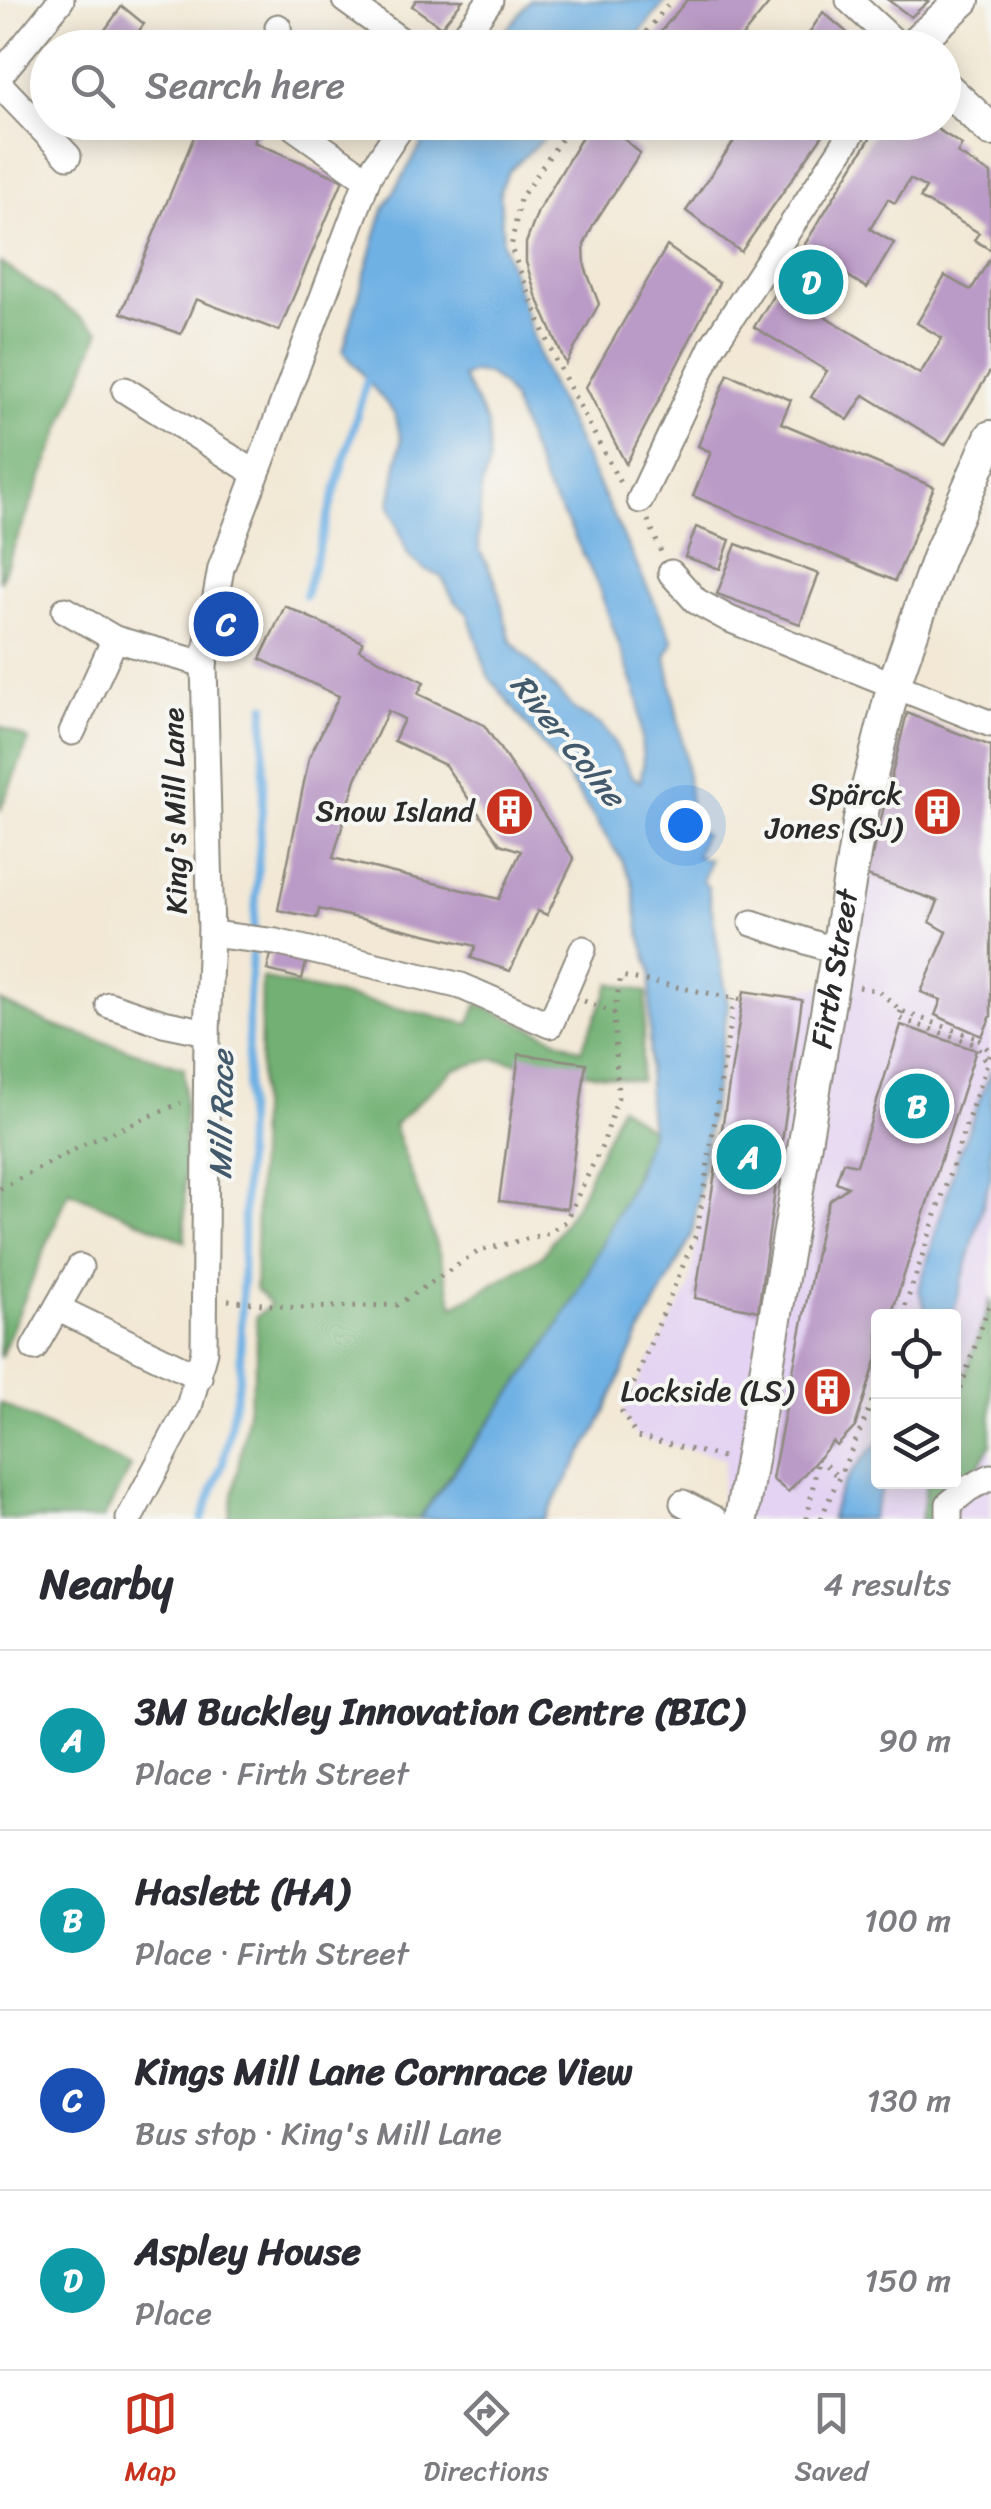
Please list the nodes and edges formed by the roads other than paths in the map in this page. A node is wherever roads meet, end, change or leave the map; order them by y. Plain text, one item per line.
1 (62, 0) edge
2 (345, 0) edge
3 (490, 0) edge
4 (849, 0) edge
5 (963, 0) edge
6 (377, 9) edge
7 (37, 30) edge
8 (395, 30) edge
9 (469, 30) edge
10 (882, 30) edge
11 (930, 30) edge
12 (30, 39) edge
13 (0, 75) edge
14 (0, 84) edge
15 (961, 102) edge
16 (30, 116) edge
17 (991, 130) edge
18 (53, 140) edge
19 (312, 140) edge
20 (392, 140) edge
21 (847, 140) edge
22 (68, 156) dead end
23 (367, 179) junction
24 (125, 390) dead end
25 (991, 437) edge
26 (255, 473) junction
27 (633, 498) road end
28 (670, 572) road end
29 (64, 610) dead end
30 (115, 639) junction
31 (204, 664) junction
32 (894, 684) junction
33 (991, 724) edge
34 (72, 732) dead end
35 (752, 923) dead end
36 (211, 934) junction
37 (582, 949) dead end
38 (834, 966) junction
39 (109, 1005) dead end
40 (206, 1032) junction
41 (80, 1267) dead end
42 (58, 1309) junction
43 (34, 1348) dead end
44 (199, 1376) junction
45 (991, 1477) edge
46 (684, 1503) dead end
47 (129, 1519) edge
48 (714, 1519) edge
49 (740, 1519) edge
50 (949, 1519) edge

1 - 7 street
2 - 6 street
3 - 9 street
4 - 10 street
5 - 11 main road
6 - 8 street
12 - 13 street
14 - 16 street
15 - 17 main road
18 - 22 street
19 - 23 street
20 - 23 street, King's Mill Lane
21 - 27 street
23 - 26 street, King's Mill Lane
24 - 26 street
25 - 32 main road, Firth Street
26 - 31 street, King's Mill Lane
28 - 32 street
29 - 30 street
30 - 31 street
30 - 34 street
31 - 36 street, King's Mill Lane
32 - 33 street
32 - 38 main road, Firth Street
35 - 38 street
36 - 37 street
36 - 40 street, King's Mill Lane
38 - 49 main road, Firth Street
39 - 40 street
40 - 44 street, King's Mill Lane
41 - 42 street
42 - 43 street
42 - 44 street
44 - 47 street, King's Mill Lane
45 - 50 street
46 - 48 street

